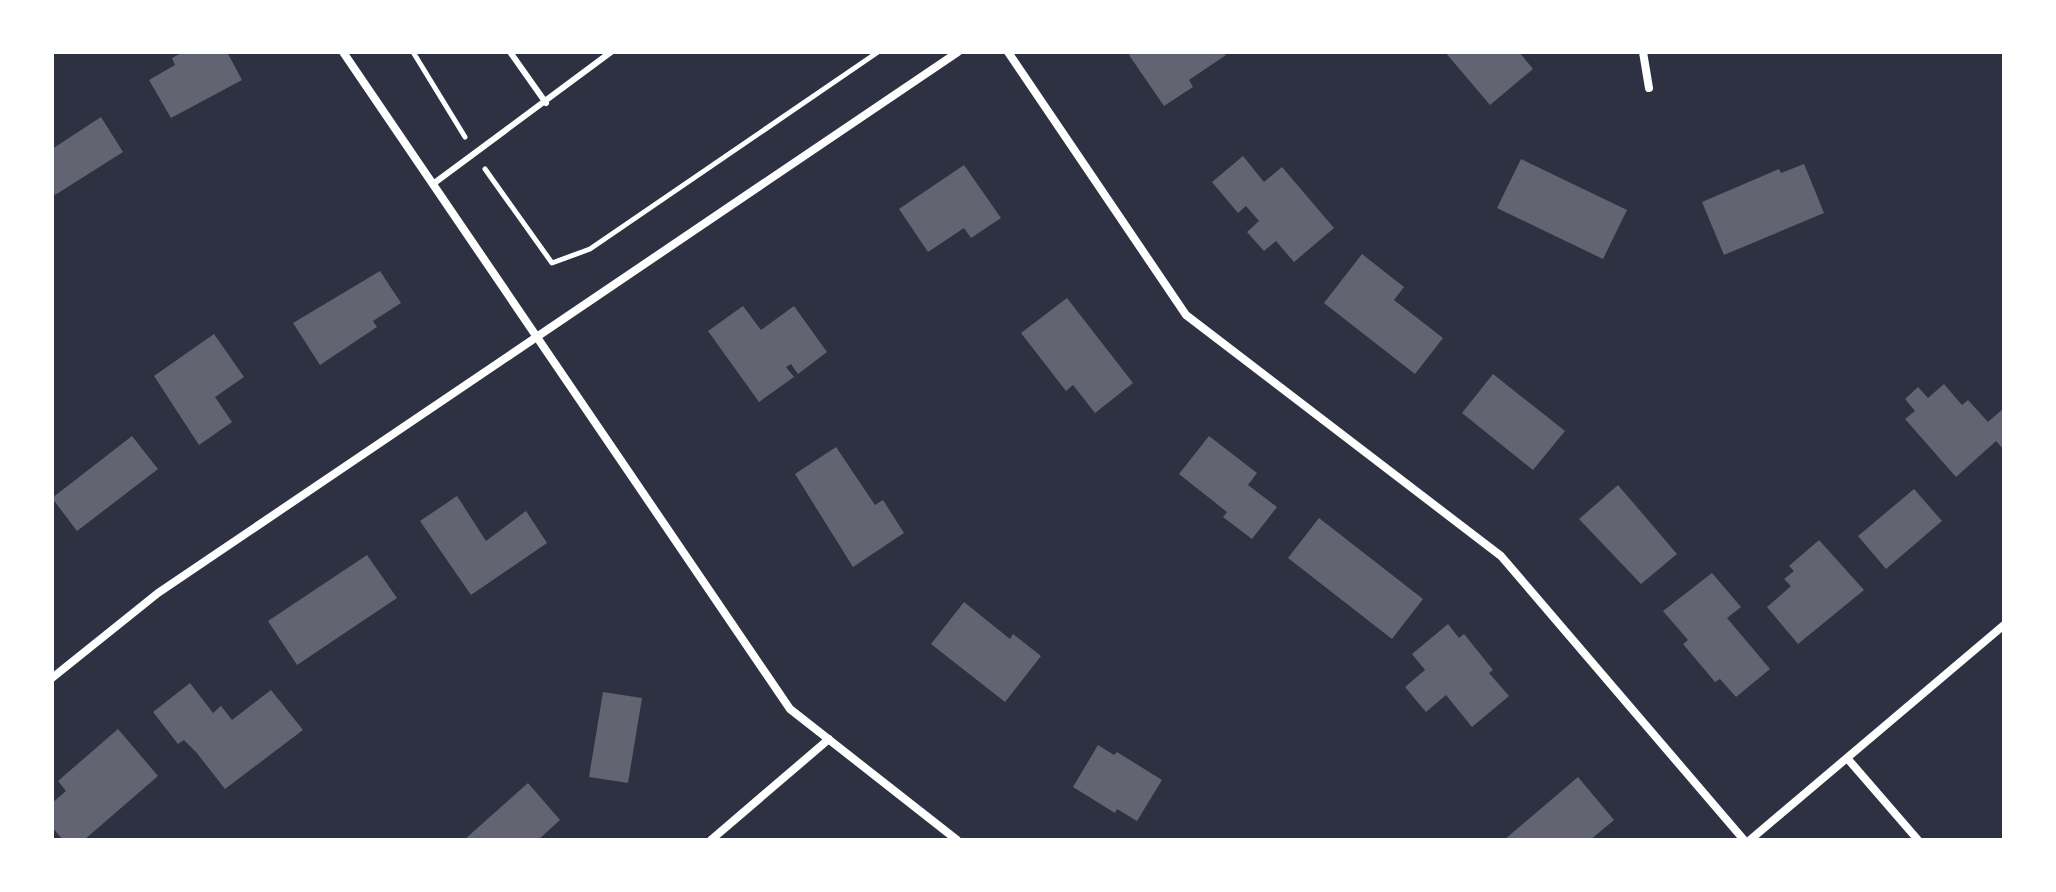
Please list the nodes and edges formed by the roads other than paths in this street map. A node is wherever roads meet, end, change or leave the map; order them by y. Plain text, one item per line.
1 (343, 52) edge
2 (510, 52) edge
3 (611, 52) edge
4 (958, 52) edge
5 (1008, 52) edge
6 (1643, 52) edge
7 (1649, 88) dead end
8 (546, 103) junction
9 (433, 184) junction
10 (536, 336) junction
11 (2004, 625) edge
12 (52, 678) edge
13 (829, 739) junction
14 (1847, 758) junction
15 (711, 840) edge
16 (957, 840) edge
17 (1747, 840) edge
18 (1918, 840) edge

1 - 9 street
2 - 8 lane
3 - 8 lane
4 - 10 street
5 - 17 street
6 - 7 street
8 - 9 lane
9 - 10 street
10 - 12 street
10 - 13 street
11 - 14 street
13 - 15 street
13 - 16 street
14 - 17 street
14 - 18 street

